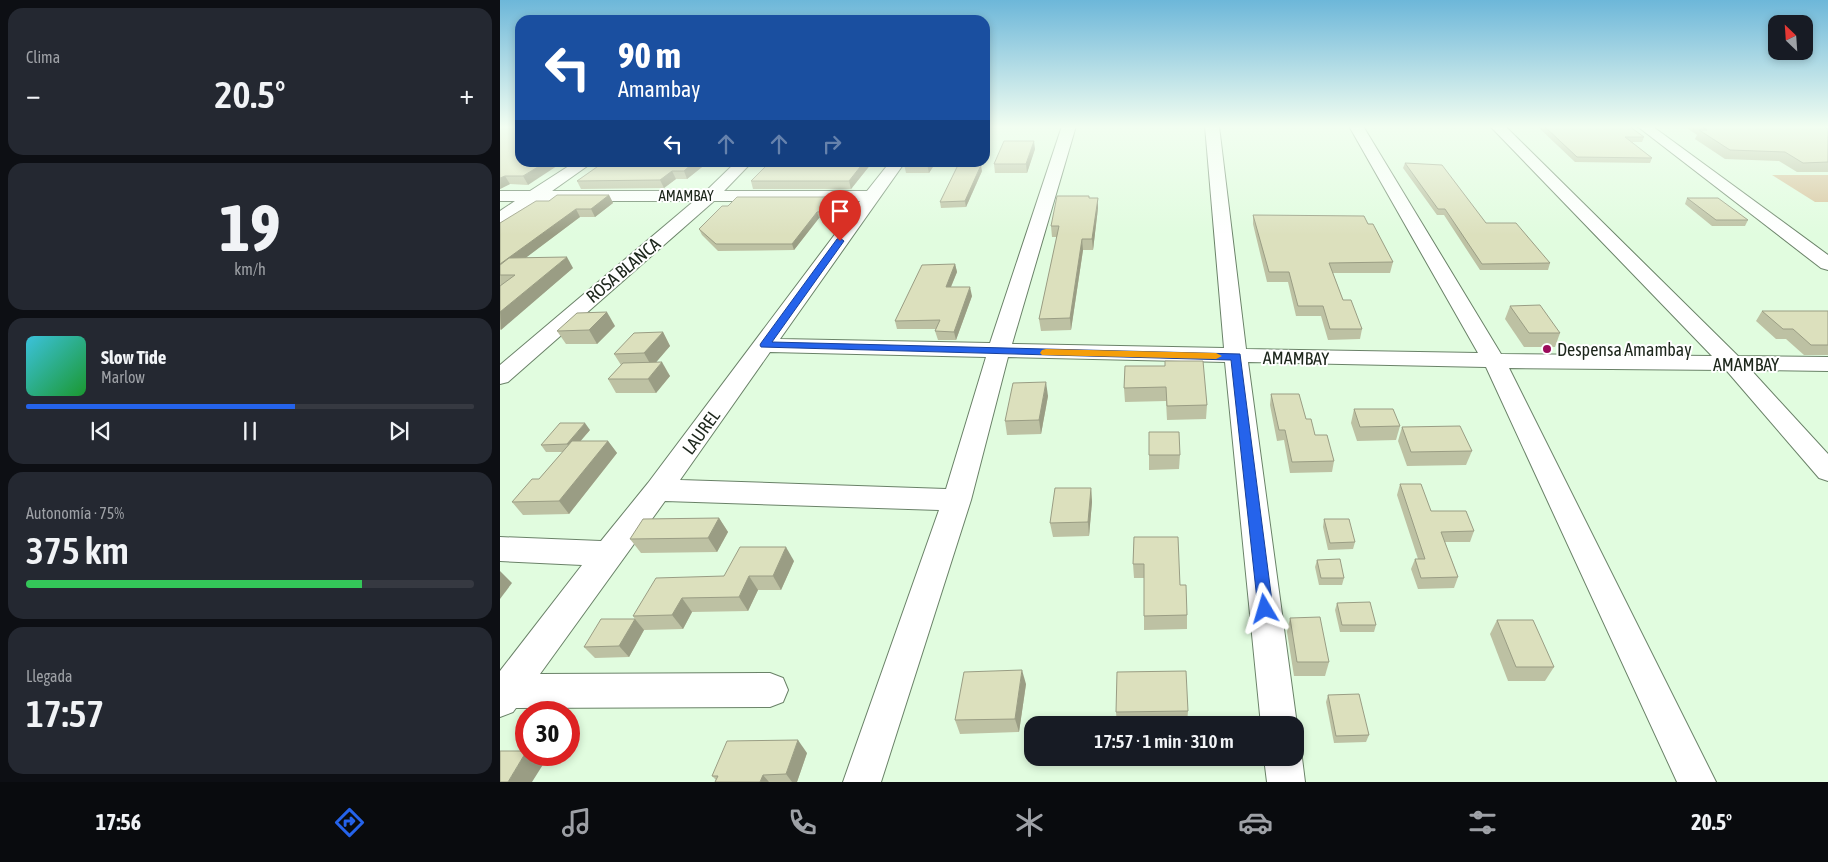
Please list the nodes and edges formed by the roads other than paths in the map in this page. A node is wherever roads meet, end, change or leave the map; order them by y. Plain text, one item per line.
1 (1057, 162) edge
2 (1216, 162) edge
3 (1377, 162) edge
4 (1533, 162) edge
5 (1693, 162) edge
6 (578, 167) edge
7 (740, 167) edge
8 (894, 167) edge
9 (712, 195) junction
10 (500, 196) edge
11 (534, 196) junction
12 (872, 196) junction
13 (500, 218) edge
14 (1828, 264) edge
15 (765, 345) junction
16 (998, 352) junction
17 (1236, 356) junction
18 (1494, 361) junction
19 (1733, 364) junction
20 (1828, 364) edge
21 (500, 376) edge
22 (1828, 471) edge
23 (658, 490) junction
24 (957, 500) junction
25 (500, 549) edge
26 (608, 554) junction
27 (770, 690) dead end
28 (504, 695) edge
29 (1278, 716) edge
30 (1284, 766) edge
31 (862, 782) edge
32 (1286, 782) edge
33 (1698, 782) edge

1 - 16 street
2 - 17 street
3 - 18 street
4 - 19 street
5 - 14 street
6 - 11 street
7 - 9 street, ROSA BLANCA
8 - 12 street, LAUREL
9 - 11 street, AMAMBAY
9 - 12 street, AMAMBAY
9 - 21 street, ROSA BLANCA
10 - 11 street, AMAMBAY
11 - 13 street
12 - 15 street, LAUREL
15 - 16 street, AMAMBAY
15 - 23 street, LAUREL
16 - 17 street, AMAMBAY
16 - 24 street
17 - 18 street, AMAMBAY
17 - 29 street
18 - 19 street, AMAMBAY
18 - 33 street
19 - 20 street, AMAMBAY
19 - 22 street
23 - 24 street
23 - 26 street, LAUREL
24 - 31 street
25 - 26 street
26 - 28 street, LAUREL
27 - 28 street
30 - 32 street

